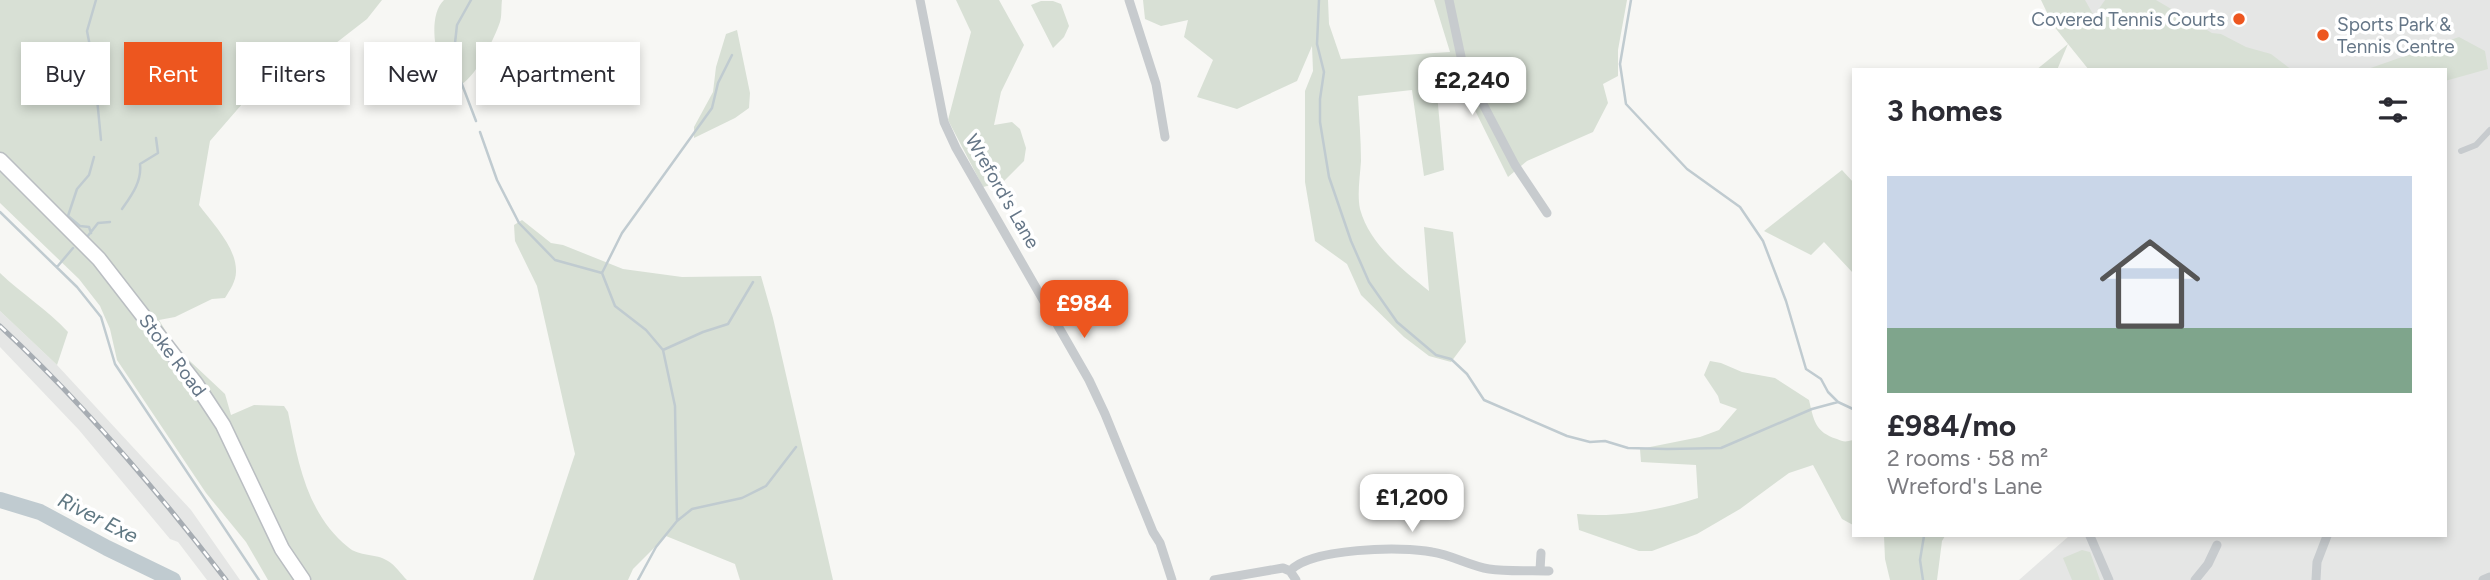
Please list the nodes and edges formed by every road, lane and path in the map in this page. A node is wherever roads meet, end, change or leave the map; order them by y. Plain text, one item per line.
1 (920, 0) edge
2 (1129, 0) edge
3 (1449, 0) edge
4 (2490, 130) edge
5 (1165, 137) dead end
6 (2461, 151) dead end
7 (0, 160) edge
8 (1547, 213) dead end
9 (2090, 537) edge
10 (2327, 537) edge
11 (2217, 545) dead end
12 (1541, 553) dead end
13 (1290, 571) junction
14 (2490, 577) edge
15 (303, 580) edge
16 (1172, 580) edge
17 (1214, 580) edge
18 (1296, 580) edge
19 (2109, 580) edge
20 (2194, 580) edge
21 (2316, 580) edge
22 (2483, 580) edge

1 - 16 street, Wreford's Lane
2 - 5 street
3 - 8 street
4 - 6 street
7 - 15 main road, Stoke Road
9 - 19 street
10 - 21 street
11 - 20 street
12 - 13 street
13 - 17 street
13 - 18 street
14 - 22 street

